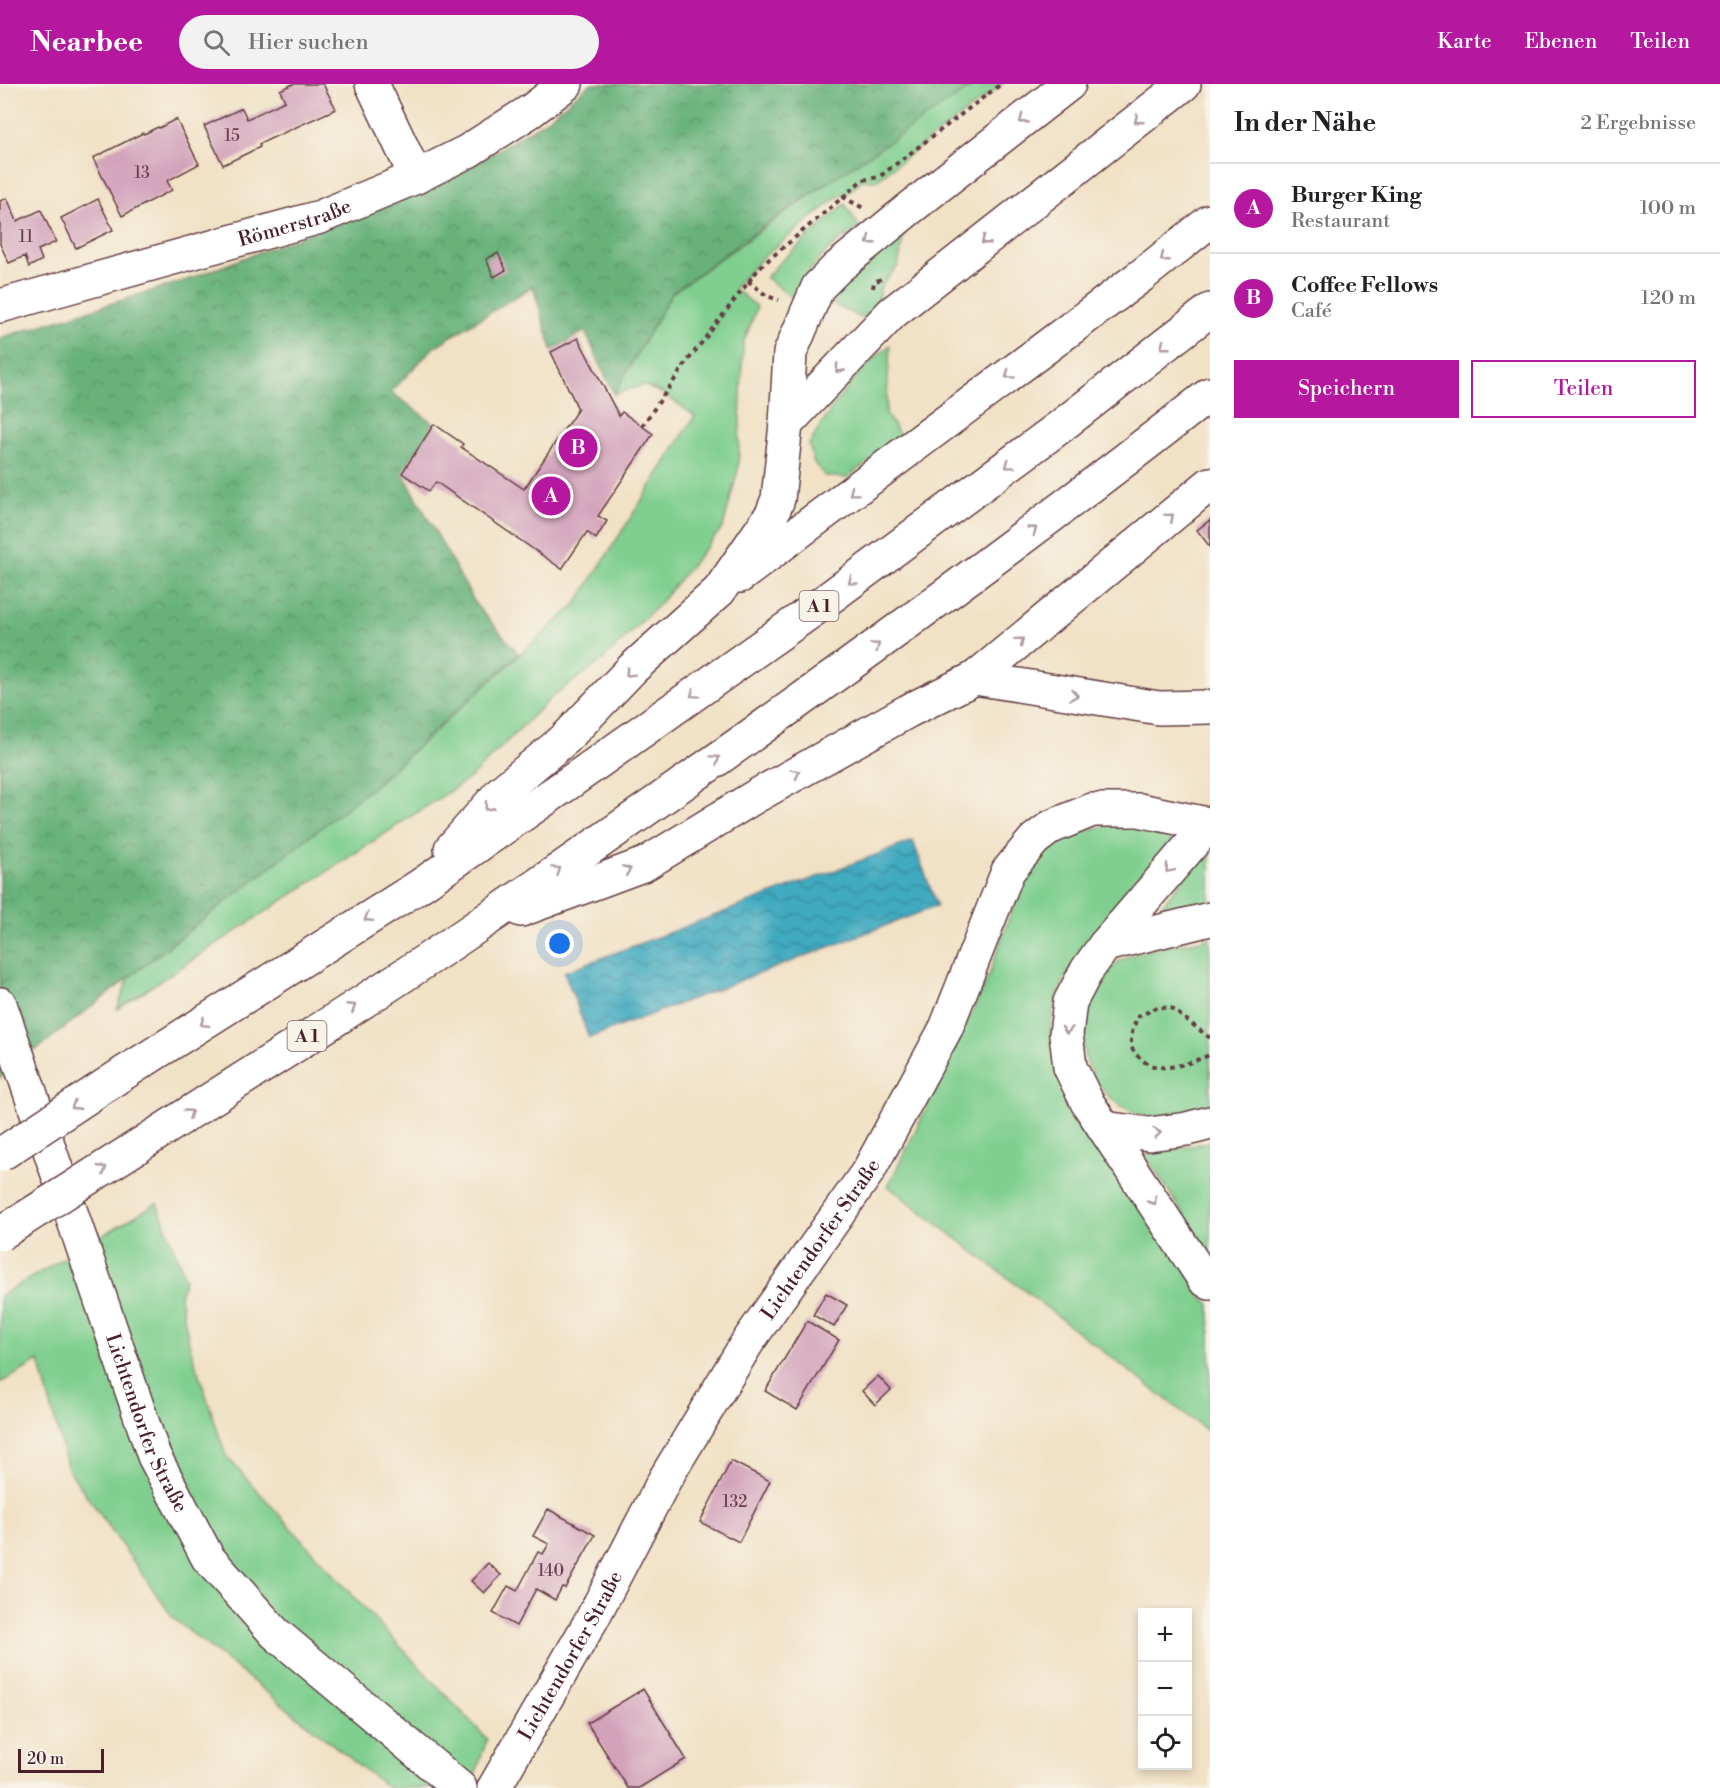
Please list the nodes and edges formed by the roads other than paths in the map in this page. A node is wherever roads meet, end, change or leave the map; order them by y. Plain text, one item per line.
1 (372, 84) edge
2 (566, 84) edge
3 (1069, 84) edge
4 (1184, 84) edge
5 (416, 177) junction
6 (1210, 221) edge
7 (0, 306) edge
8 (1210, 310) edge
9 (1210, 394) edge
10 (786, 424) junction
11 (1210, 484) edge
12 (719, 591) junction
13 (975, 678) junction
14 (1210, 707) edge
15 (1208, 823) edge
16 (418, 887) junction
17 (1210, 919) edge
18 (474, 928) junction
19 (1105, 945) junction
20 (0, 1004) edge
21 (1210, 1123) edge
22 (1104, 1128) junction
23 (0, 1155) edge
24 (0, 1234) edge
25 (1210, 1283) edge
26 (460, 1788) edge
27 (494, 1788) edge

1 - 5 main road
2 - 5 main road, Römerstraße
3 -> 10 main road
4 -> 10 main road
5 - 7 main road, Römerstraße
6 -> 12 main road
8 -> 16 main road, A 1
18 -> 9 main road, A 1
10 - 12 main road
13 -> 11 main road
12 -> 16 main road
13 -> 14 main road
18 -> 13 main road
15 -> 19 main road
15 - 27 main road, Lichtendorfer Straße
16 -> 23 main road, A 1, bridge
17 - 19 main road
24 -> 18 main road, A 1, bridge
19 -> 22 main road
20 - 26 main road, Lichtendorfer Straße
22 -> 21 main road
22 -> 25 main road

